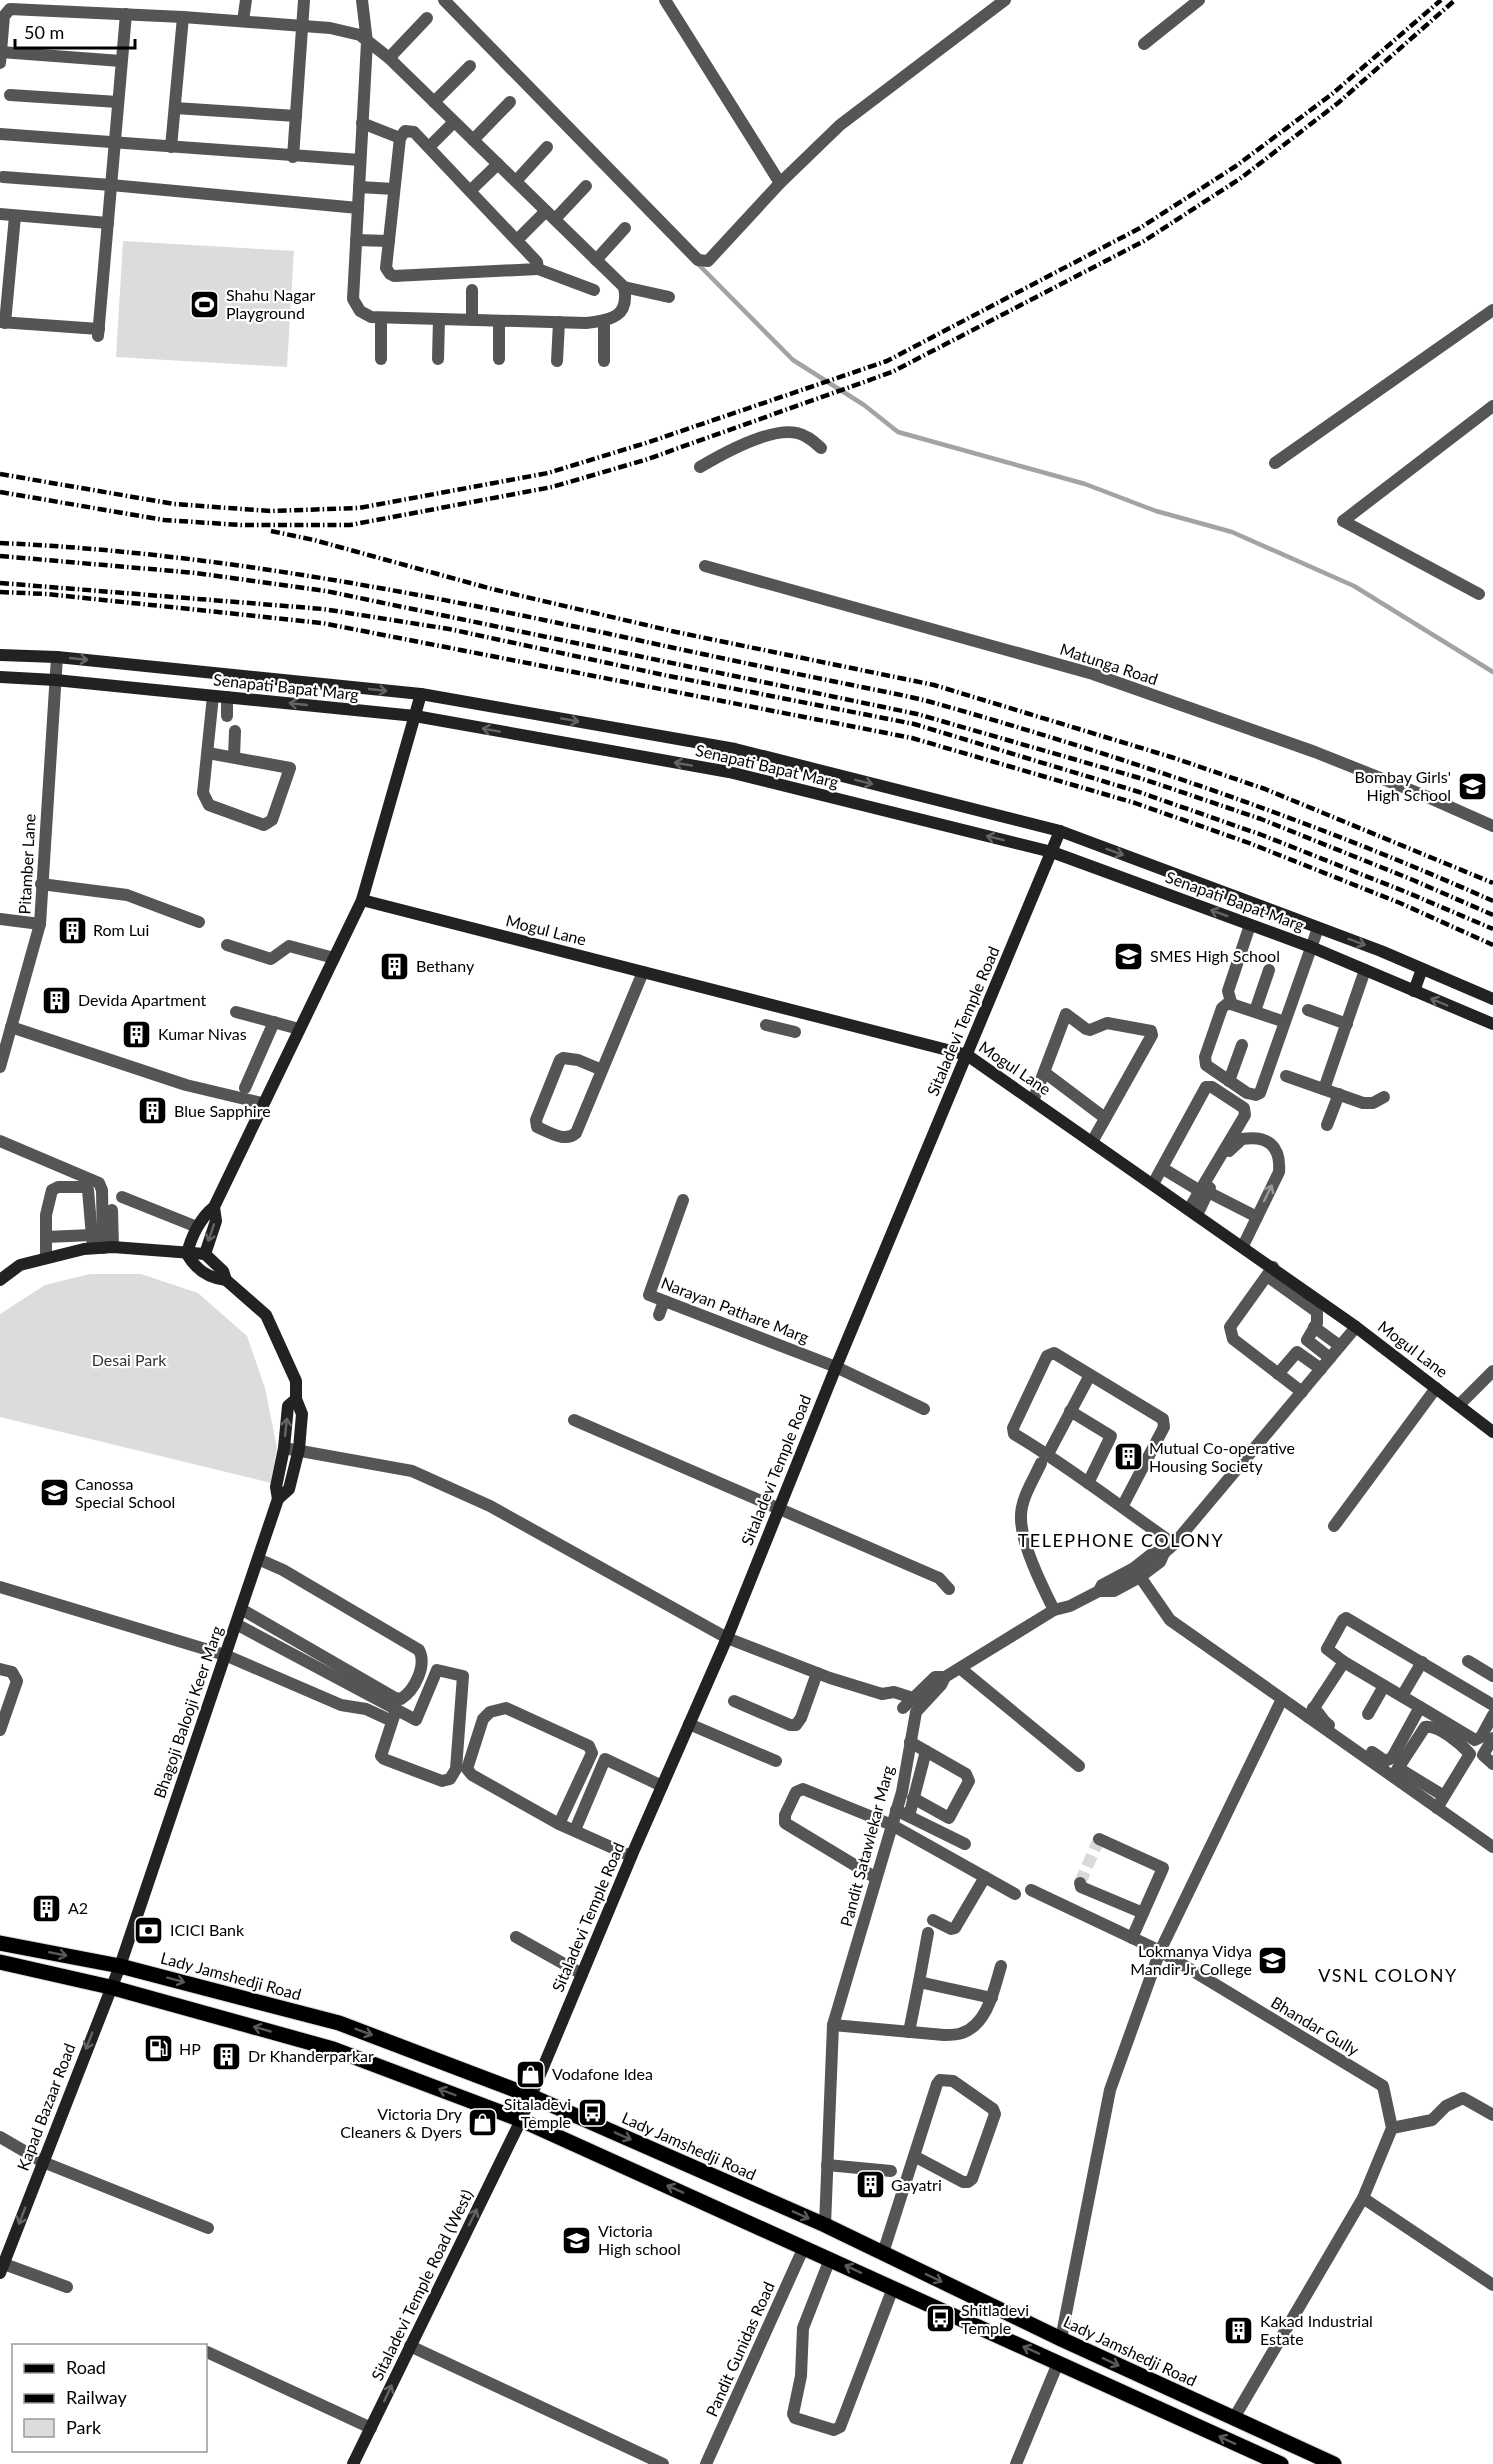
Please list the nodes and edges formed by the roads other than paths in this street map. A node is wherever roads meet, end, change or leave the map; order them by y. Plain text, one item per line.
1 (246, 0) edge
2 (304, 0) edge
3 (362, 0) edge
4 (444, 0) edge
5 (665, 0) edge
6 (1005, 0) edge
7 (1199, 0) edge
8 (126, 14) junction
9 (183, 17) junction
10 (428, 18) dead end
11 (243, 21) junction
12 (302, 27) junction
13 (367, 42) junction
14 (1144, 44) dead end
15 (1, 52) edge
16 (389, 58) junction
17 (122, 61) junction
18 (0, 63) edge
19 (470, 66) dead end
20 (10, 95) dead end
21 (118, 102) junction
22 (434, 102) junction
23 (510, 102) dead end
24 (175, 108) junction
25 (296, 116) junction
26 (454, 122) junction
27 (363, 123) junction
28 (0, 134) edge
29 (400, 138) junction
30 (473, 140) junction
31 (115, 143) junction
32 (171, 147) junction
33 (429, 147) junction
34 (547, 147) dead end
35 (293, 157) junction
36 (360, 160) junction
37 (498, 164) junction
38 (3, 177) dead end
39 (516, 181) junction
40 (780, 183) junction
41 (111, 185) junction
42 (586, 186) dead end
43 (359, 187) junction
44 (394, 189) junction
45 (470, 191) junction
46 (358, 208) junction
47 (0, 214) edge
48 (550, 215) junction
49 (15, 216) junction
50 (108, 223) junction
51 (625, 228) dead end
52 (356, 240) junction
53 (517, 240) junction
54 (389, 241) junction
55 (596, 260) junction
56 (538, 269) junction
57 (624, 287) junction
58 (472, 290) dead end
59 (594, 290) dead end
60 (669, 297) dead end
61 (1493, 310) edge
62 (381, 318) junction
63 (439, 319) junction
64 (472, 320) junction
65 (499, 321) junction
66 (604, 321) junction
67 (3, 322) edge
68 (559, 322) junction
69 (381, 359) dead end
70 (438, 359) dead end
71 (499, 359) dead end
72 (557, 361) dead end
73 (604, 361) dead end
74 (1493, 406) edge
75 (821, 448) dead end
76 (1275, 463) dead end
77 (700, 467) dead end
78 (705, 566) dead end
79 (1479, 594) dead end
80 (0, 655) edge
81 (57, 657) junction
82 (0, 677) edge
83 (55, 680) junction
84 (421, 694) junction
85 (213, 696) junction
86 (227, 697) junction
87 (528, 713) junction
88 (227, 716) dead end
89 (415, 716) junction
90 (235, 731) dead end
91 (653, 735) junction
92 (523, 736) junction
93 (208, 753) junction
94 (234, 757) junction
95 (650, 758) junction
96 (934, 800) junction
97 (929, 821) junction
98 (1493, 826) edge
99 (1060, 831) junction
100 (1052, 852) junction
101 (41, 884) junction
102 (362, 900) junction
103 (0, 919) edge
104 (199, 922) dead end
105 (40, 924) junction
106 (1250, 924) junction
107 (1318, 928) junction
108 (228, 945) dead end
109 (1311, 947) junction
110 (334, 958) junction
111 (1422, 969) junction
112 (1269, 970) dead end
113 (1365, 970) junction
114 (643, 972) junction
115 (1414, 991) junction
116 (1493, 999) edge
117 (1231, 1002) junction
118 (1308, 1010) dead end
119 (1255, 1011) junction
120 (237, 1012) dead end
121 (274, 1022) junction
122 (1285, 1022) junction
123 (766, 1024) dead end
124 (1347, 1024) junction
125 (1493, 1024) edge
126 (12, 1027) junction
127 (299, 1029) junction
128 (795, 1032) dead end
129 (4, 1041) edge
130 (1242, 1045) dead end
131 (967, 1054) junction
132 (0, 1067) edge
133 (602, 1070) junction
134 (1044, 1072) junction
135 (1286, 1076) dead end
136 (1229, 1081) junction
137 (245, 1088) dead end
138 (1324, 1089) junction
139 (1339, 1094) junction
140 (1384, 1097) dead end
141 (1034, 1101) junction
142 (262, 1103) junction
143 (1106, 1118) junction
144 (1327, 1125) dead end
145 (0, 1141) edge
146 (1092, 1142) junction
147 (1162, 1168) junction
148 (1153, 1184) junction
149 (1204, 1192) junction
150 (122, 1197) dead end
151 (683, 1200) dead end
152 (214, 1207) junction
153 (112, 1210) dead end
154 (1193, 1212) junction
155 (1257, 1217) junction
156 (197, 1227) junction
157 (92, 1235) junction
158 (46, 1237) junction
159 (1243, 1246) junction
160 (103, 1248) junction
161 (187, 1254) junction
162 (207, 1256) junction
163 (46, 1258) junction
164 (1270, 1271) junction
165 (0, 1280) edge
166 (226, 1280) junction
167 (1291, 1287) junction
168 (664, 1301) junction
169 (659, 1315) dead end
170 (1314, 1327) junction
171 (1356, 1327) junction
172 (1340, 1346) junction
173 (1330, 1358) junction
174 (836, 1367) junction
175 (1321, 1369) junction
176 (1493, 1371) edge
177 (1090, 1374) junction
178 (1278, 1374) junction
179 (1436, 1388) junction
180 (1302, 1392) junction
181 (296, 1399) junction
182 (1459, 1405) junction
183 (924, 1409) dead end
184 (1070, 1411) junction
185 (574, 1420) dead end
186 (1493, 1432) edge
187 (284, 1448) junction
188 (298, 1449) junction
189 (1045, 1459) junction
190 (1088, 1483) junction
191 (278, 1499) junction
192 (1122, 1507) junction
193 (777, 1510) junction
194 (1334, 1526) dead end
195 (1169, 1548) junction
196 (258, 1559) junction
197 (1137, 1572) junction
198 (0, 1587) edge
199 (949, 1589) dead end
200 (241, 1610) junction
201 (1054, 1610) junction
202 (236, 1624) junction
203 (727, 1638) junction
204 (225, 1655) junction
205 (1468, 1661) dead end
206 (1344, 1662) junction
207 (1422, 1662) junction
208 (961, 1668) junction
209 (0, 1669) edge
210 (817, 1673) junction
211 (1493, 1676) edge
212 (945, 1677) junction
213 (1384, 1686) junction
214 (882, 1694) junction
215 (1402, 1696) junction
216 (913, 1698) junction
217 (1282, 1699) junction
218 (734, 1701) dead end
219 (925, 1702) junction
220 (368, 1703) junction
221 (1493, 1705) edge
222 (1420, 1707) junction
223 (903, 1708) junction
224 (916, 1712) junction
225 (1311, 1712) junction
226 (1368, 1714) dead end
227 (394, 1715) junction
228 (1493, 1715) edge
229 (689, 1724) junction
230 (0, 1730) edge
231 (1493, 1738) edge
232 (910, 1742) junction
233 (926, 1751) junction
234 (776, 1761) dead end
235 (1493, 1764) edge
236 (1079, 1766) dead end
237 (1395, 1772) junction
238 (662, 1786) junction
239 (1444, 1796) junction
240 (913, 1798) junction
241 (1437, 1808) junction
242 (896, 1810) junction
243 (909, 1816) junction
244 (559, 1824) junction
245 (892, 1825) junction
246 (575, 1830) junction
247 (1099, 1839) dead end
248 (965, 1844) dead end
249 (1493, 1847) edge
250 (631, 1856) junction
251 (985, 1877) junction
252 (876, 1878) junction
253 (1080, 1883) dead end
254 (1031, 1890) dead end
255 (1015, 1894) dead end
256 (1143, 1913) junction
257 (933, 1920) dead end
258 (928, 1933) dead end
259 (516, 1937) dead end
260 (1132, 1938) junction
261 (0, 1943) edge
262 (1160, 1952) junction
263 (0, 1962) edge
264 (120, 1966) junction
265 (1001, 1966) dead end
266 (582, 1974) junction
267 (919, 1983) junction
268 (110, 1987) junction
269 (992, 1998) junction
270 (833, 2025) junction
271 (909, 2032) junction
272 (531, 2096) junction
273 (1493, 2115) edge
274 (521, 2120) junction
275 (1392, 2128) junction
276 (0, 2137) edge
277 (914, 2156) junction
278 (43, 2162) junction
279 (827, 2165) junction
280 (891, 2171) dead end
281 (1364, 2198) junction
282 (825, 2225) junction
283 (208, 2228) dead end
284 (804, 2247) junction
285 (882, 2253) junction
286 (830, 2259) junction
287 (2, 2268) edge
288 (1493, 2285) edge
289 (67, 2287) dead end
290 (893, 2288) junction
291 (1061, 2339) junction
292 (410, 2346) junction
293 (207, 2352) edge
294 (1058, 2362) junction
295 (1234, 2418) junction
296 (371, 2428) junction
297 (353, 2464) edge
298 (663, 2464) edge
299 (706, 2464) edge
300 (1016, 2464) edge
301 (1281, 2464) edge
302 (1334, 2464) edge

1 - 11 street
2 - 12 street
3 - 13 street
4 - 40 street
5 - 40 street
6 - 40 street
7 - 14 street
8 - 9 street
8 - 15 street
8 - 17 street
9 - 11 street
9 - 24 street
10 - 16 street
11 - 12 street
12 - 13 street
12 - 25 street
13 - 16 street
13 - 27 street
15 - 17 street
15 - 18 street
16 - 22 street
17 - 21 street
19 - 22 street
20 - 21 street
21 - 31 street
22 - 26 street
23 - 30 street
24 - 25 street
24 - 32 street
25 - 35 street
26 - 30 street
26 - 33 street
27 - 29 street
27 - 36 street
28 - 31 street
29 - 33 street
29 - 44 street
30 - 37 street
31 - 32 street
31 - 41 street
32 - 35 street
33 - 45 street
34 - 39 street
35 - 36 street
36 - 43 street
37 - 39 street
37 - 45 street
38 - 41 street
39 - 48 street
41 - 46 street
41 - 50 street
42 - 48 street
43 - 44 street
43 - 46 street
44 - 54 street
45 - 53 street
46 - 52 street
47 - 49 street
48 - 53 street
48 - 55 street
49 - 50 street
49 - 67 street
50 - 67 street
51 - 55 street
52 - 54 street
52 - 62 street
53 - 56 street
54 - 56 street
55 - 57 street
56 - 59 street
57 - 60 street
57 - 66 street
58 - 64 street
61 - 76 street
62 - 63 street
62 - 69 street
63 - 64 street
63 - 70 street
64 - 65 street
65 - 68 street
65 - 71 street
66 - 68 street
66 - 73 street
68 - 72 street
74 - 79 street
75 - 77 street
78 - 98 street, Matunga Road
80 - 81 main road, Senapati Bapat Marg
81 - 83 street, Pitamber Lane
81 -> 84 main road, Senapati Bapat Marg
82 - 83 main road, Senapati Bapat Marg
83 - 85 main road, Senapati Bapat Marg
83 - 101 street, Pitamber Lane
84 - 87 main road, Senapati Bapat Marg
84 - 89 main road
85 - 86 main road, Senapati Bapat Marg
85 - 93 street
86 - 88 street
89 -> 86 main road, Senapati Bapat Marg
87 -> 91 main road, Senapati Bapat Marg
87 - 92 main road
92 -> 89 main road, Senapati Bapat Marg
89 - 102 main road
90 - 94 street
91 - 95 main road
91 -> 96 main road, Senapati Bapat Marg
92 - 95 main road, Senapati Bapat Marg
93 - 94 street
93 - 94 street
97 -> 95 main road, Senapati Bapat Marg
96 - 97 main road
96 - 99 main road, Senapati Bapat Marg
100 -> 97 main road, Senapati Bapat Marg
99 - 100 main road, Sitaladevi Temple Road
99 -> 107 main road, Senapati Bapat Marg
106 -> 100 main road, Senapati Bapat Marg
100 - 131 main road, Sitaladevi Temple Road
101 - 104 street
101 - 105 street, Pitamber Lane
102 - 110 main road
102 - 114 main road, Mogul Lane
103 - 105 street
105 - 126 street, Pitamber Lane
106 - 109 main road, Senapati Bapat Marg
106 - 117 street
107 - 109 street
107 -> 111 main road, Senapati Bapat Marg
108 - 110 street
109 - 113 main road, Senapati Bapat Marg
109 - 122 street
110 - 127 main road
111 - 115 main road
111 - 116 main road, Senapati Bapat Marg
112 - 119 street
113 - 115 main road, Senapati Bapat Marg
113 - 124 street
114 - 131 main road, Mogul Lane
114 - 133 street
125 -> 115 main road, Senapati Bapat Marg
117 - 119 street
117 - 136 street
118 - 124 street
119 - 122 street
120 - 121 street
121 - 127 street
121 - 137 street
122 - 136 street
123 - 128 street
124 - 138 street
126 - 129 street, Pitamber Lane
126 - 142 street
127 - 142 main road
129 - 132 street, Pitamber Lane
130 - 136 street
131 - 141 main road, Mogul Lane
131 - 174 main road, Sitaladevi Temple Road
133 - 133 street
134 - 141 street
134 - 143 street
134 - 143 street
135 - 138 street
138 - 139 street
139 - 140 street
139 - 144 street
141 - 146 main road, Mogul Lane
142 - 152 main road
143 - 146 street
145 - 160 street
146 - 148 main road, Mogul Lane
147 - 148 street
147 - 149 street
147 - 149 street
148 - 154 main road, Mogul Lane
149 - 154 street
149 - 155 street
155 -> 149 street
150 - 156 street
151 - 168 street, Narayan Pathare Marg
152 - 156 main road
152 -> 162 main road
153 - 160 street
154 - 159 main road, Mogul Lane
155 - 159 street
156 - 161 main road
157 - 158 street
157 - 158 street
157 - 160 street
158 - 163 street
159 - 164 main road, Mogul Lane
160 - 161 main road
160 - 163 main road
161 - 162 main road
161 - 166 main road
162 - 166 main road
163 - 165 main road
164 - 167 main road, Mogul Lane
164 - 178 street
166 - 181 main road, Bhagoji Balooji Keer Marg
167 - 170 street
167 - 171 main road, Mogul Lane
168 - 169 street
168 - 174 street, Narayan Pathare Marg
170 - 172 street
170 - 173 street
171 - 172 street
171 - 179 main road, Mogul Lane
172 - 173 street
173 - 175 street
174 - 183 street, Narayan Pathare Marg
174 - 193 main road, Sitaladevi Temple Road
175 - 178 street
175 - 180 street
176 - 182 street
177 - 184 street
177 - 189 street
177 - 192 street
178 - 180 street
179 - 182 main road, Mogul Lane
179 - 194 street
180 - 195 street
187 -> 181 main road
181 - 188 main road, Bhagoji Balooji Keer Marg
182 - 186 main road, Mogul Lane
184 - 189 street
184 - 190 street
185 - 193 street
187 - 188 street
187 - 191 main road
188 - 191 main road, Bhagoji Balooji Keer Marg
188 - 203 street
189 - 190 street
189 - 201 street
190 - 192 street
191 - 196 main road, Bhagoji Balooji Keer Marg
192 - 195 street
193 - 199 street
193 - 203 main road, Sitaladevi Temple Road
195 - 197 street
196 - 200 main road, Bhagoji Balooji Keer Marg
196 - 200 street
197 - 201 street
197 - 217 street
198 - 204 street
200 - 202 main road, Bhagoji Balooji Keer Marg
201 - 208 street
202 - 204 main road, Bhagoji Balooji Keer Marg
202 - 220 street
203 - 210 street
203 - 229 main road, Sitaladevi Temple Road
204 - 220 street
204 - 264 main road, Bhagoji Balooji Keer Marg
205 - 211 street
206 - 207 street
206 - 213 street
206 - 225 street
207 - 215 street
207 - 221 street
208 - 212 street
208 - 236 street
209 - 230 street
210 - 214 street
210 - 218 street
212 - 216 street
212 - 219 street
213 - 215 street
213 - 226 street
214 - 216 street
214 - 223 street
215 - 222 street
216 - 219 street
216 - 223 street
217 - 225 street
217 - 262 street
219 - 224 street
220 - 227 street
222 - 225 street
222 - 228 street
223 - 224 street
224 - 232 street, Pandit Satawlekar Marg
225 - 237 street
227 - 227 street
229 - 234 street
229 - 238 main road, Sitaladevi Temple Road
231 - 235 street
232 - 233 street
232 - 242 street, Pandit Satawlekar Marg
233 - 240 street
233 - 240 street
237 - 239 street
237 - 239 street
237 - 241 street
238 - 246 street
238 - 250 main road, Sitaladevi Temple Road
239 - 241 street
240 - 243 street
241 - 249 street
242 - 243 street
242 - 245 street, Pandit Satawlekar Marg
243 - 248 street
244 - 244 street
244 - 246 street
245 - 251 street
245 - 252 street, Pandit Satawlekar Marg
245 - 252 street
246 - 250 street
247 - 256 street
250 - 266 main road, Sitaladevi Temple Road
251 - 255 street
251 - 257 street
252 - 270 street, Pandit Satawlekar Marg
253 - 256 street
254 - 260 street, Bhandar Gully
256 - 260 street
258 - 267 street
259 - 266 street
260 - 262 street, Bhandar Gully
261 -> 264 main road, Lady Jamshedji Road
262 - 275 street, Bhandar Gully
262 - 291 street
263 - 268 main road
264 - 268 main road, Bhagoji Balooji Keer Marg
264 -> 272 main road, Lady Jamshedji Road
265 - 269 street
266 - 272 main road, Sitaladevi Temple Road
267 - 269 street
267 - 271 street
274 -> 268 main road
268 -> 278 main road, Kapad Bazaar Road
269 - 271 street
270 - 271 street
270 - 279 street, Pandit Satawlekar Marg
272 - 274 main road, Sitaladevi Temple Road
272 -> 282 main road, Lady Jamshedji Road
273 - 275 street
284 -> 274 main road
292 -> 274 main road, Sitaladevi Temple Road (West)
275 - 281 street
276 - 278 street
277 - 277 street
277 - 285 street
278 - 283 street
278 -> 287 main road, Kapad Bazaar Road
279 - 280 street
279 - 282 street, Pandit Satawlekar Marg
281 - 288 street
281 - 295 street
282 - 285 main road, Lady Jamshedji Road
284 - 286 main road
284 - 299 street, Pandit Gunidas Road
285 -> 291 main road, Lady Jamshedji Road
290 -> 286 main road
286 - 290 street
287 - 289 street
294 -> 290 main road
291 -> 295 main road, Lady Jamshedji Road
296 -> 292 main road, Sitaladevi Temple Road (West)
292 - 298 street
293 - 296 street
294 - 300 street
301 -> 294 main road
295 - 302 main road, Lady Jamshedji Road
296 - 297 main road, Sitaladevi Temple Road (West)

